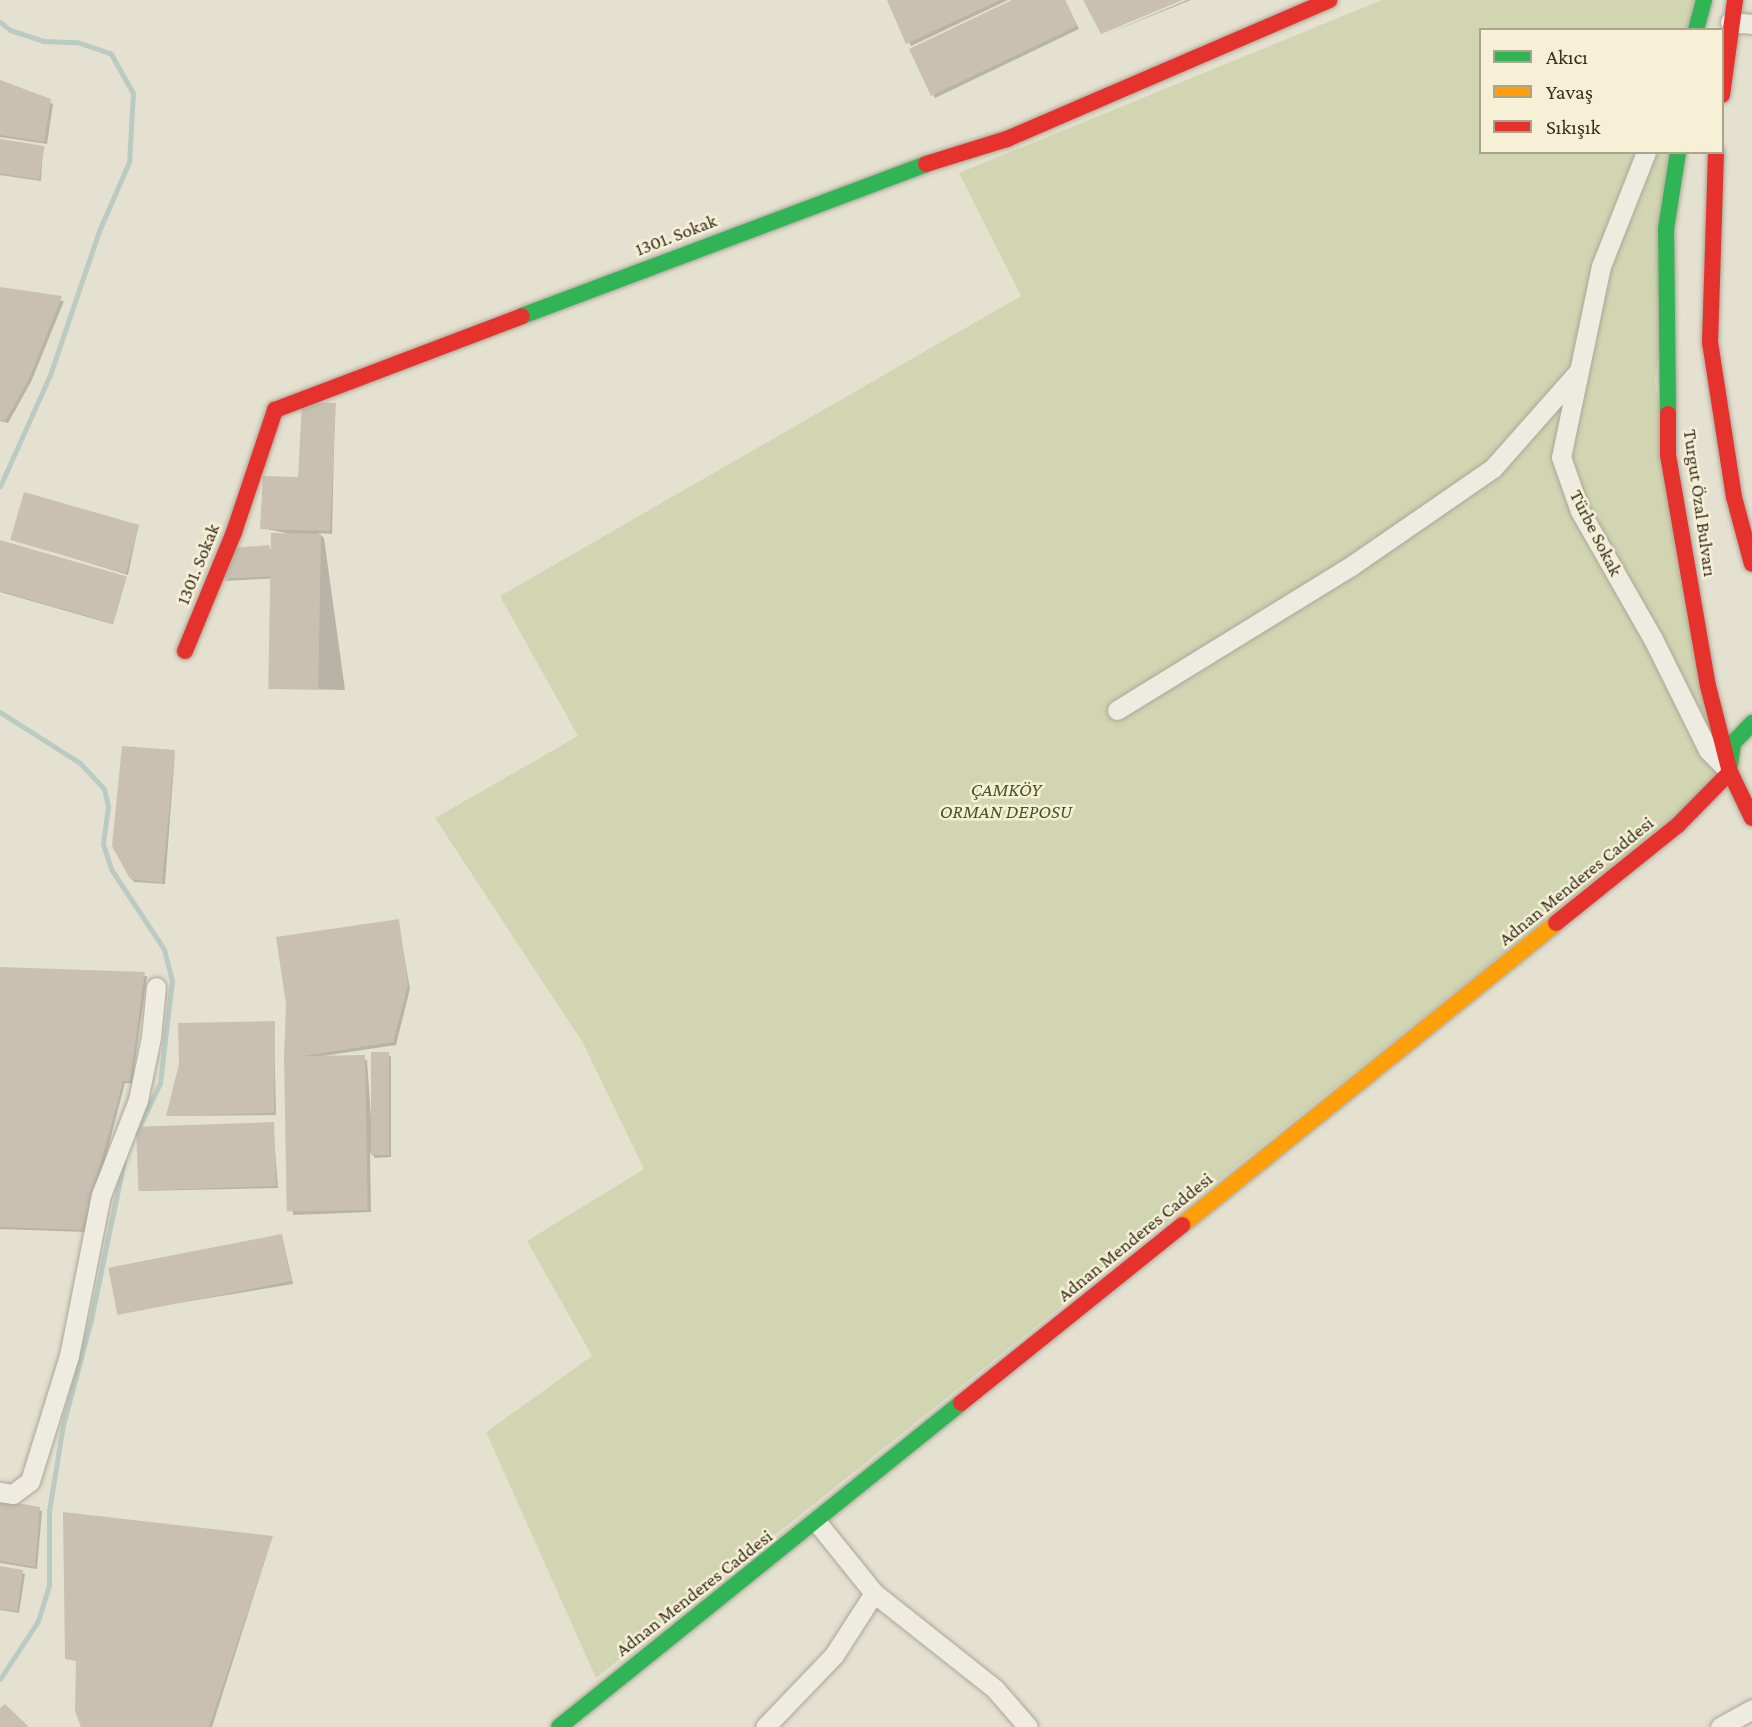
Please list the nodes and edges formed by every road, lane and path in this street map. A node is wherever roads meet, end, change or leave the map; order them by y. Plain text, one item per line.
1 (1329, 0) edge
2 (1735, 0) edge
3 (1299, 6) edge
4 (1730, 22) junction
5 (1752, 24) edge
6 (1724, 76) edge
7 (1645, 154) edge
8 (1678, 154) edge
9 (1716, 154) edge
10 (1577, 372) junction
11 (1752, 564) edge
12 (185, 651) dead end
13 (1117, 710) dead end
14 (1752, 723) edge
15 (1733, 778) junction
16 (1752, 798) edge
17 (1752, 818) edge
18 (156, 987) dead end
19 (0, 1492) edge
20 (816, 1521) junction
21 (874, 1593) junction
22 (1752, 1709) edge
23 (559, 1727) edge
24 (765, 1727) edge
25 (1028, 1727) edge
26 (1720, 1727) edge

1 - 3 street, 1301. Sokak
2 - 4 street
3 - 12 street, 1301. Sokak
4 - 5 street
4 - 6 street
7 - 10 street, Türbe Sokak
8 - 15 street, Turgut Özal Bulvarı
9 - 11 street
10 - 13 street
10 - 15 street, Türbe Sokak
14 - 15 street
15 - 16 street
15 - 17 street, Turgut Özal Bulvarı
15 - 20 street, Adnan Menderes Caddesi
18 - 19 street
20 - 21 street
20 - 23 street, Adnan Menderes Caddesi
21 - 24 street
21 - 25 street
22 - 26 street

